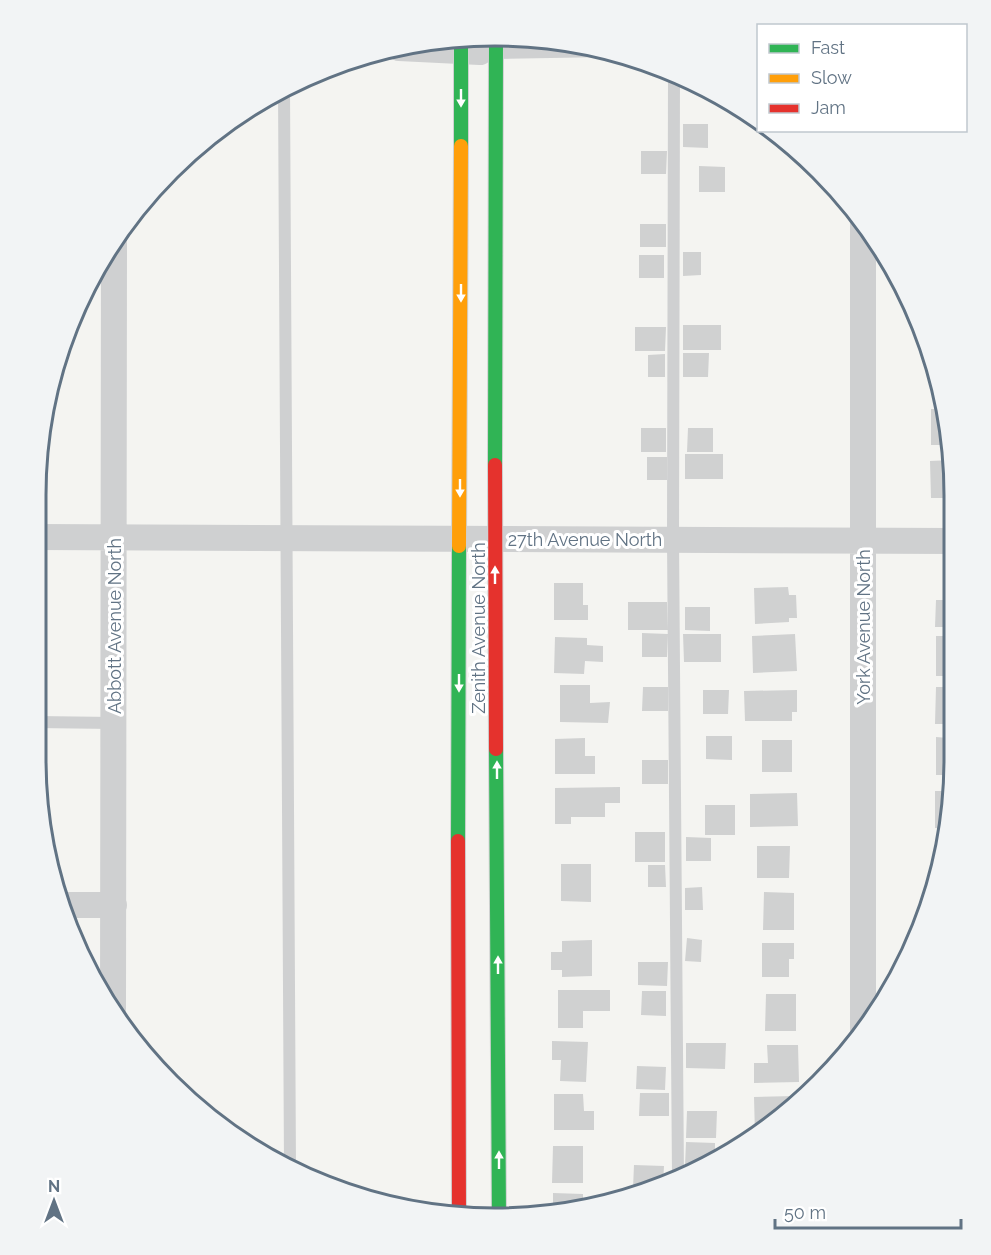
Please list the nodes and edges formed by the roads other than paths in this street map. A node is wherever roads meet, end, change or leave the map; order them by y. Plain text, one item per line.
1 (496, 46) edge
2 (530, 47) edge
3 (461, 48) edge
4 (674, 84) edge
5 (284, 100) edge
6 (863, 238) edge
7 (114, 259) edge
8 (46, 537) edge
9 (114, 537) junction
10 (288, 538) junction
11 (460, 539) junction
12 (495, 539) junction
13 (673, 540) junction
14 (863, 541) junction
15 (944, 541) edge
16 (46, 722) edge
17 (114, 723) junction
18 (70, 905) edge
19 (114, 905) junction
20 (113, 994) edge
21 (863, 1017) edge
22 (290, 1158) edge
23 (678, 1169) edge
24 (459, 1207) edge
25 (499, 1208) edge

1 - 2 lane
1 - 12 street, Zenith Avenue North
3 -> 11 street, Zenith Avenue North
4 - 13 lane
5 - 10 lane
6 - 14 street, York Avenue North
7 - 9 street, Abbott Avenue North
8 - 9 street, 27th Avenue North
9 - 10 street, 27th Avenue North
9 - 17 street, Abbott Avenue North
10 - 11 street, 27th Avenue North
10 - 22 lane
11 - 12 street, 27th Avenue North
11 -> 24 street, Zenith Avenue North
12 - 13 street, 27th Avenue North
25 -> 12 street, Zenith Avenue North
13 - 14 street, 27th Avenue North
13 - 23 lane
14 - 15 street, 27th Avenue North
14 - 21 street, York Avenue North
16 - 17 lane
17 - 19 street, Abbott Avenue North
18 - 19 street
19 - 20 street, Abbott Avenue North

